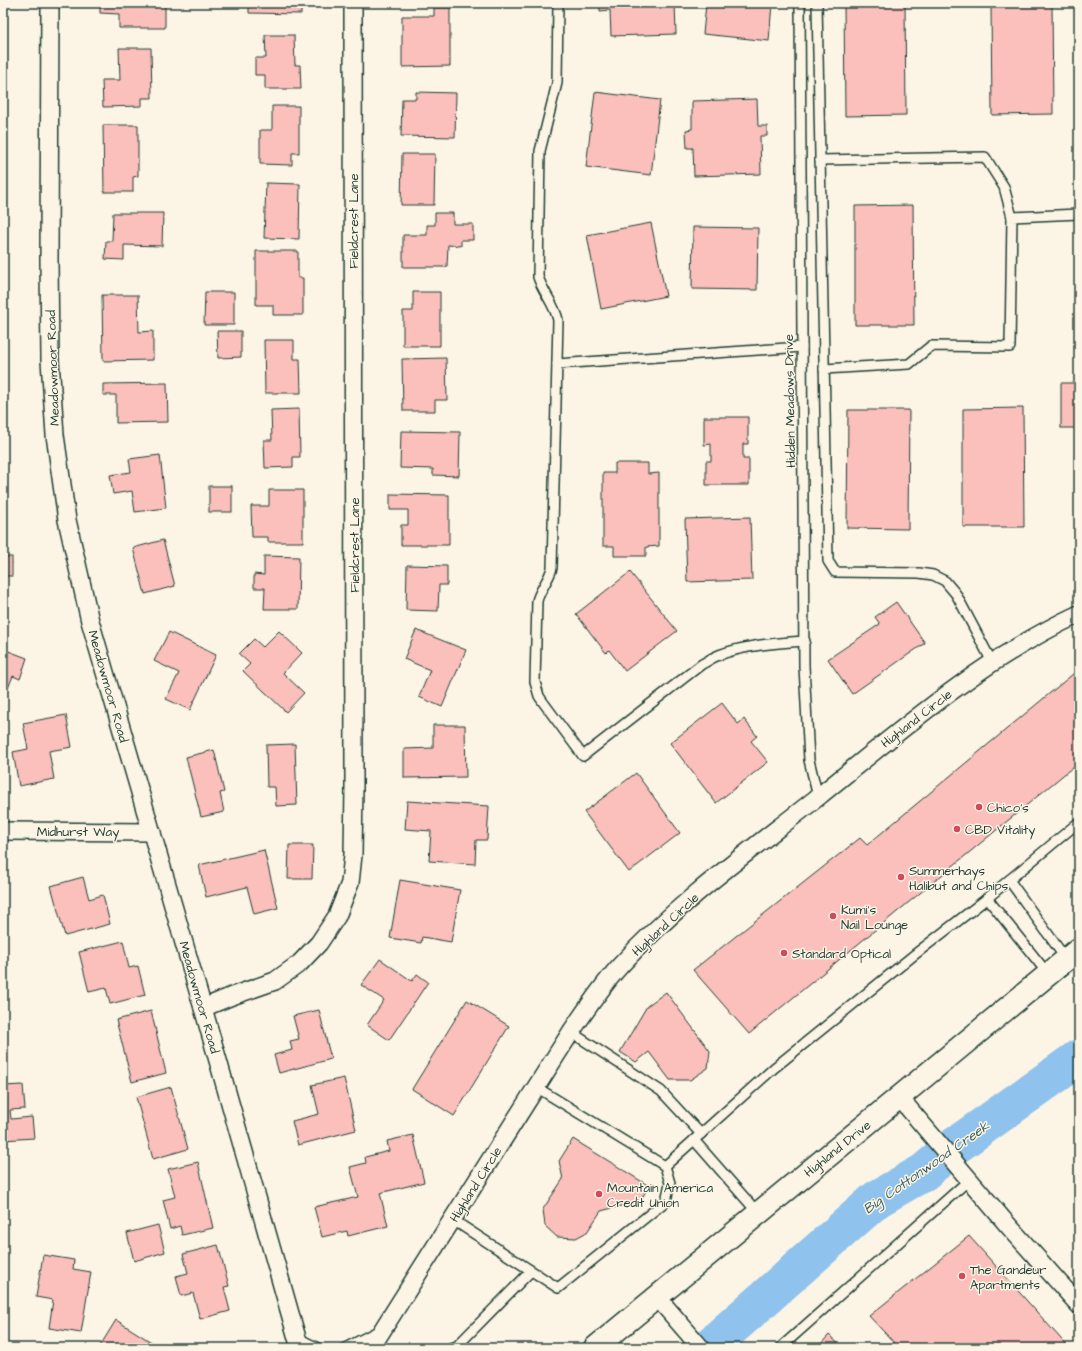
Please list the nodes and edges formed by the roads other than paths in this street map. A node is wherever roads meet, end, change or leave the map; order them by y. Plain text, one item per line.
1 (50, 3) edge
2 (353, 3) edge
3 (558, 3) edge
4 (800, 3) edge
5 (817, 3) edge
6 (820, 160) junction
7 (1079, 214) edge
8 (1012, 217) junction
9 (802, 347) junction
10 (557, 364) junction
11 (824, 369) junction
12 (1079, 614) edge
13 (805, 641) junction
14 (992, 662) junction
15 (818, 797) junction
16 (1079, 822) edge
17 (3, 831) edge
18 (152, 832) junction
19 (1009, 880) junction
20 (987, 898) junction
21 (1073, 954) edge
22 (1048, 974) junction
23 (204, 1008) junction
24 (572, 1032) junction
25 (536, 1087) junction
26 (899, 1097) junction
27 (698, 1137) junction
28 (665, 1166) junction
29 (970, 1179) junction
30 (758, 1213) junction
31 (453, 1220) junction
32 (531, 1271) junction
33 (657, 1297) junction
34 (1079, 1305) edge
35 (383, 1329) junction
36 (695, 1342) edge
37 (299, 1343) edge
38 (454, 1347) edge
39 (318, 1348) edge
40 (345, 1348) edge
41 (371, 1348) edge
42 (595, 1348) edge
43 (780, 1348) edge

1 - 18 street, Meadowmoor Road
2 - 23 street, Fieldcrest Lane
3 - 10 lane
4 - 9 lane, Hidden Meadows Drive
5 - 6 lane
6 - 8 lane
6 - 11 lane
7 - 8 lane
8 - 11 lane
9 - 10 lane
9 - 13 lane, Hidden Meadows Drive
10 - 13 lane
11 - 14 lane
12 - 14 street, Highland Circle
13 - 15 lane, Hidden Meadows Drive
14 - 15 street, Highland Circle
15 - 24 street, Highland Circle
16 - 19 lane
17 - 18 street, Midhurst Way
18 - 23 street, Meadowmoor Road
19 - 20 lane
19 - 21 lane
20 - 22 lane
20 - 27 lane
21 - 22 main road, Highland Drive
22 - 26 main road, Highland Drive
23 - 37 street, Meadowmoor Road
24 - 25 street, Highland Circle
24 - 27 lane
25 - 28 lane
25 - 31 street, Highland Circle
26 - 29 street
26 - 30 main road, Highland Drive
27 - 28 lane
27 - 30 lane
28 - 32 lane
29 - 34 street
29 - 43 lane
30 - 33 main road, Highland Drive
31 - 32 lane
31 - 35 street, Highland Circle
32 - 38 lane
33 - 36 street
33 - 42 main road, Highland Drive
35 - 40 lane
35 - 41 street, Highland Circle
37 - 39 lane

